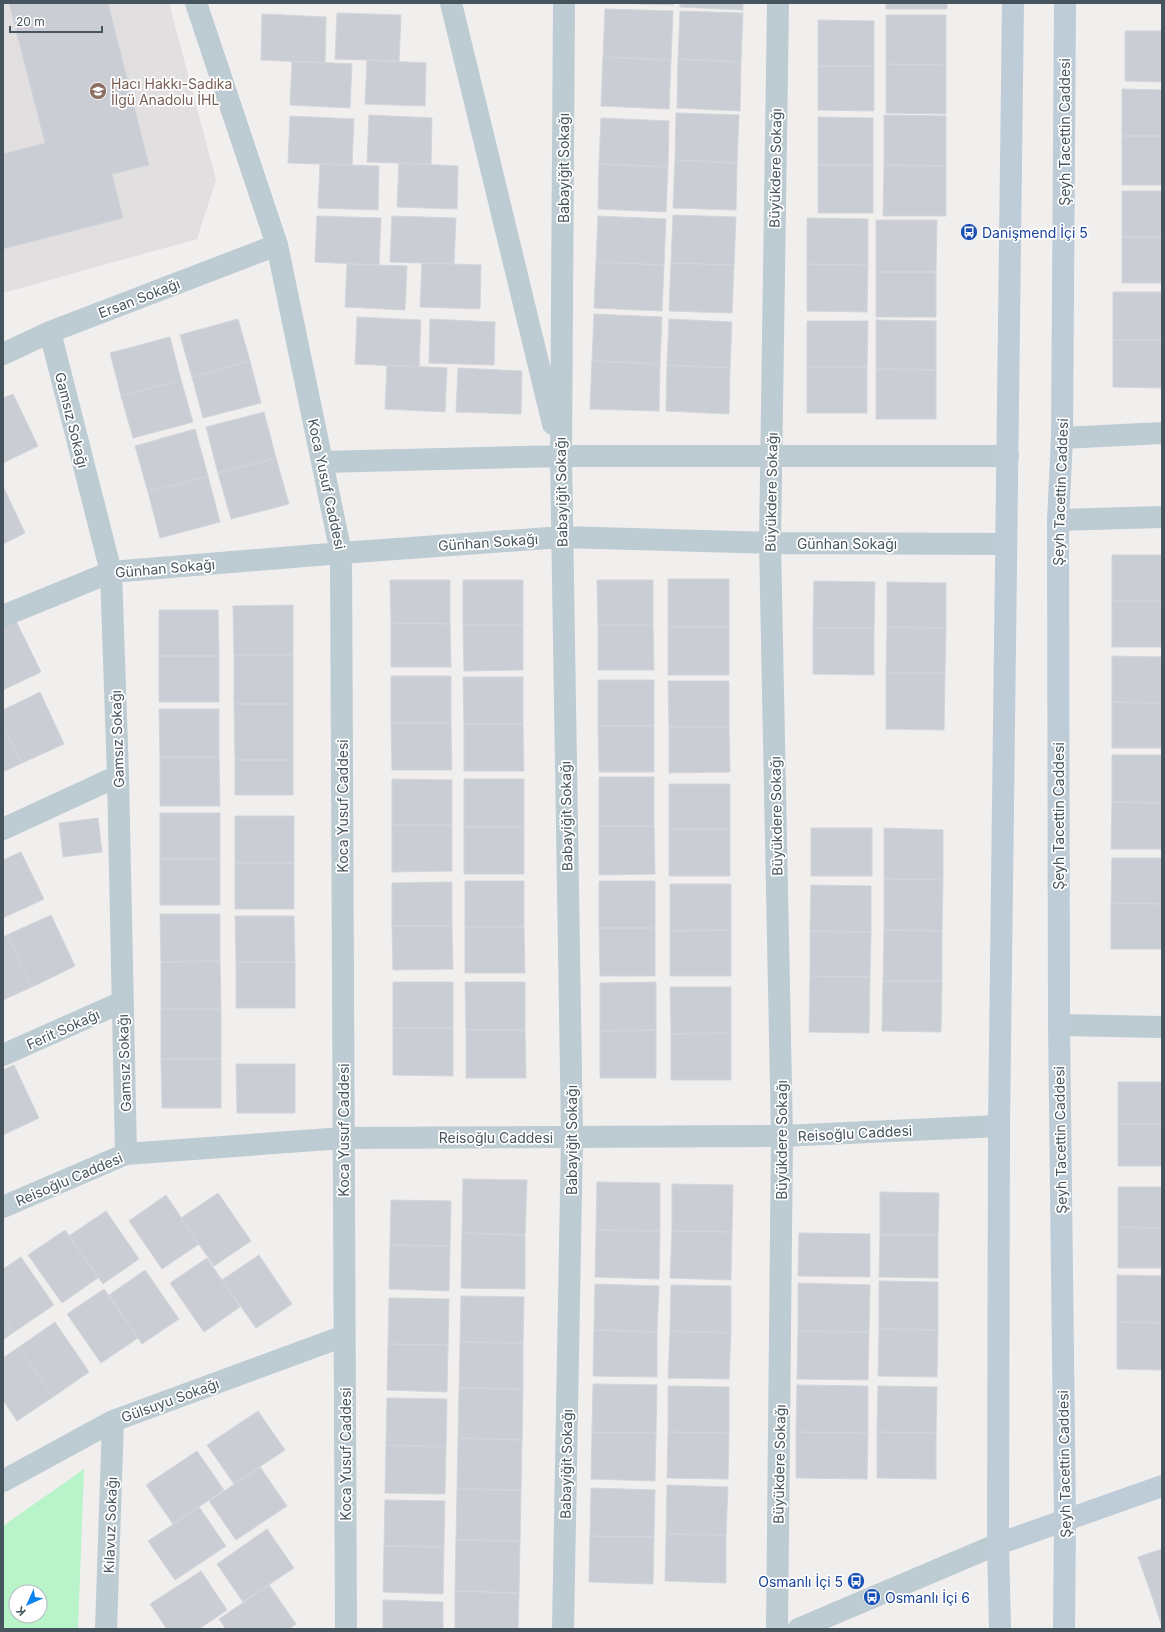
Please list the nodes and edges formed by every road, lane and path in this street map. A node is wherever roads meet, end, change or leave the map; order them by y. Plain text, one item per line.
1 (196, 3) edge
2 (451, 3) edge
3 (564, 3) edge
4 (778, 3) edge
5 (1013, 3) edge
6 (1065, 3) edge
7 (277, 245) junction
8 (50, 332) junction
9 (3, 354) edge
10 (1162, 433) edge
11 (1062, 438) junction
12 (560, 456) junction
13 (1008, 456) junction
14 (772, 457) junction
15 (323, 462) junction
16 (1162, 517) edge
17 (1058, 520) junction
18 (562, 537) junction
19 (770, 543) junction
20 (1006, 544) junction
21 (341, 553) junction
22 (111, 572) junction
23 (3, 616) edge
24 (118, 776) junction
25 (3, 829) edge
26 (122, 1002) junction
27 (1058, 1025) junction
28 (1162, 1027) edge
29 (3, 1055) edge
30 (1000, 1126) junction
31 (572, 1136) junction
32 (782, 1136) junction
33 (343, 1138) junction
34 (126, 1154) junction
35 (3, 1207) edge
36 (344, 1336) junction
37 (113, 1421) junction
38 (4, 1478) edge
39 (1162, 1486) edge
40 (1065, 1520) junction
41 (998, 1544) junction
42 (106, 1629) edge
43 (346, 1629) edge
44 (563, 1629) edge
45 (777, 1629) edge
46 (798, 1629) edge
47 (1000, 1629) edge
48 (1064, 1629) edge

1 - 7 street, Koca Yusuf Caddesi
2 - 12 street
3 - 12 street, Babayiğit Sokağı
4 - 14 street, Büyükdere Sokağı
5 - 13 street
6 - 11 street, Şeyh Tacettin Caddesi
7 - 8 street, Ersan Sokağı
7 - 15 street, Koca Yusuf Caddesi
8 - 9 street, Ersan Sokağı
8 - 22 street, Gamsız Sokağı
10 - 11 street
11 - 17 street, Şeyh Tacettin Caddesi
12 - 14 street
12 - 15 street
12 - 18 street, Babayiğit Sokağı
13 - 14 street
13 - 20 street
14 - 19 street, Büyükdere Sokağı
15 - 21 street, Koca Yusuf Caddesi
16 - 17 street
17 - 27 street, Şeyh Tacettin Caddesi
18 - 19 street, Günhan Sokağı
18 - 21 street, Günhan Sokağı
18 - 31 street, Babayiğit Sokağı
19 - 20 street, Günhan Sokağı
19 - 32 street, Büyükdere Sokağı
20 - 30 street
21 - 22 street, Günhan Sokağı
21 - 33 street, Koca Yusuf Caddesi
22 - 23 street, Günhan Sokağı
22 - 24 street, Gamsız Sokağı
24 - 25 street
24 - 26 street, Gamsız Sokağı
26 - 29 street, Ferit Sokağı
26 - 34 street, Gamsız Sokağı
27 - 28 street
27 - 40 street, Şeyh Tacettin Caddesi
30 - 32 street, Reisoğlu Caddesi
30 - 41 street
31 - 32 street, Reisoğlu Caddesi
31 - 33 street, Reisoğlu Caddesi
31 - 44 street, Babayiğit Sokağı
32 - 45 street, Büyükdere Sokağı
33 - 34 street, Reisoğlu Caddesi
33 - 36 street, Koca Yusuf Caddesi
34 - 35 street, Reisoğlu Caddesi
36 - 37 street, Gülsuyu Sokağı
36 - 43 street, Koca Yusuf Caddesi
37 - 38 street, Gülsuyu Sokağı
37 - 42 street, Kılavuz Sokağı
39 - 40 street
40 - 41 street
40 - 48 street, Şeyh Tacettin Caddesi
41 - 46 street
41 - 47 street

